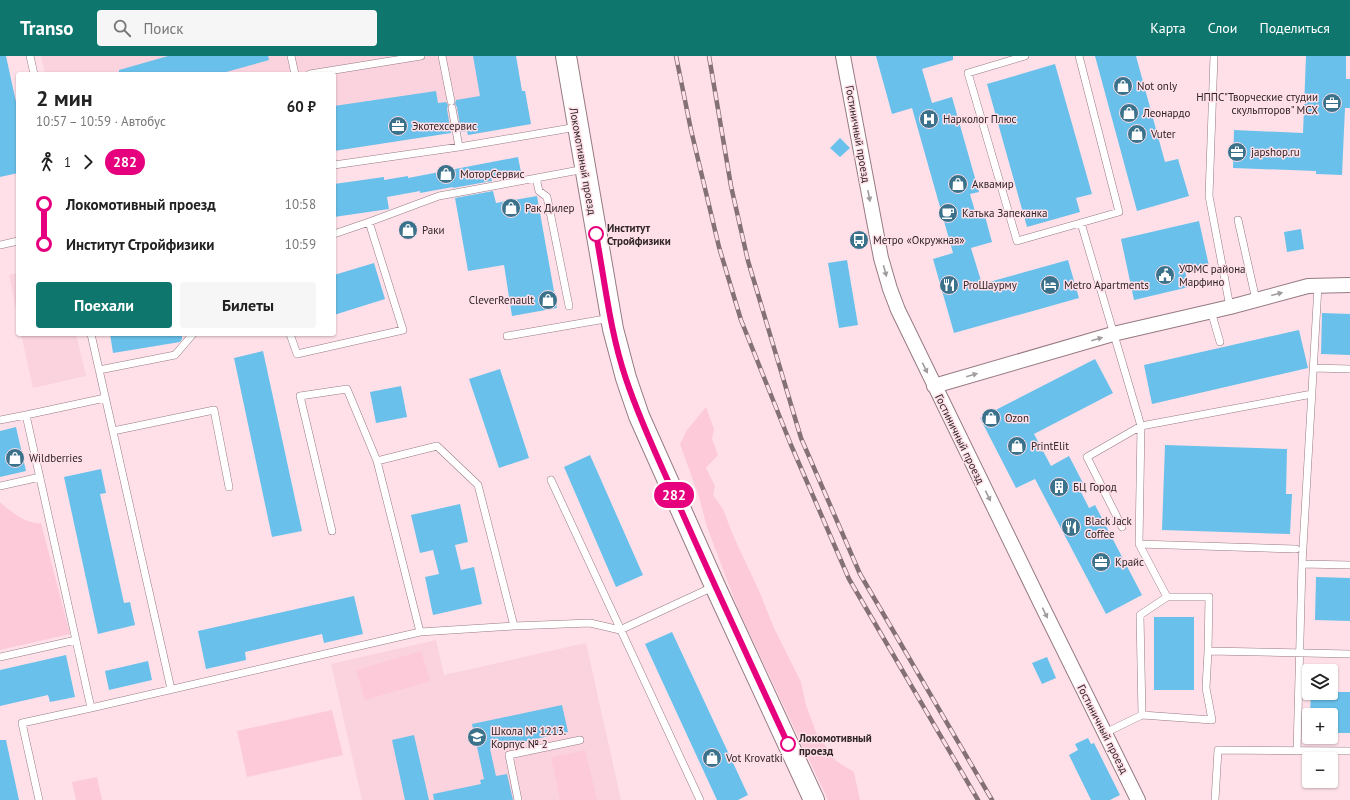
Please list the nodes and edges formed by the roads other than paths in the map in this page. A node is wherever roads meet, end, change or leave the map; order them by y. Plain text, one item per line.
1 (30, 56) edge
2 (291, 56) edge
3 (421, 56) edge
4 (442, 56) edge
5 (566, 56) edge
6 (843, 56) edge
7 (1025, 56) edge
8 (1079, 56) edge
9 (1214, 56) edge
10 (34, 72) edge
11 (295, 72) edge
12 (322, 72) edge
13 (577, 127) junction
14 (459, 147) junction
15 (336, 165) edge
16 (584, 168) junction
17 (536, 178) junction
18 (1238, 220) dead end
19 (369, 222) junction
20 (1080, 223) junction
21 (336, 233) edge
22 (16, 241) edge
23 (0, 245) edge
24 (1350, 285) edge
25 (1318, 286) junction
26 (1256, 300) junction
27 (569, 306) dead end
28 (1230, 307) junction
29 (1211, 311) junction
30 (611, 318) junction
31 (1113, 334) junction
32 (91, 336) edge
33 (192, 336) edge
34 (291, 336) edge
35 (507, 336) dead end
36 (1220, 342) dead end
37 (1314, 368) junction
38 (1350, 369) edge
39 (99, 370) junction
40 (934, 386) junction
41 (1312, 394) junction
42 (105, 398) junction
43 (26, 415) junction
44 (0, 420) edge
45 (1141, 426) junction
46 (113, 431) junction
47 (376, 461) junction
48 (40, 477) junction
49 (551, 480) dead end
50 (0, 486) edge
51 (229, 488) dead end
52 (1122, 527) dead end
53 (332, 531) dead end
54 (1139, 544) junction
55 (1296, 549) dead end
56 (1302, 564) junction
57 (1350, 565) edge
58 (715, 586) junction
59 (1167, 597) junction
60 (514, 626) junction
61 (620, 630) junction
62 (420, 632) junction
63 (76, 640) junction
64 (1208, 651) junction
65 (1300, 653) junction
66 (1350, 654) edge
67 (0, 656) edge
68 (170, 689) junction
69 (91, 708) junction
70 (1142, 715) junction
71 (1105, 733) junction
72 (580, 740) dead end
73 (1297, 751) junction
74 (1350, 751) edge
75 (38, 800) edge
76 (518, 800) edge
77 (700, 800) edge
78 (814, 800) edge
79 (1138, 800) edge
80 (1215, 800) edge

1 - 10 lane
2 - 11 lane
3 - 12 lane
4 - 14 lane
5 - 13 street, Локомотивный проезд
6 -> 40 street, Гостиничный проезд
7 - 20 lane
8 - 20 lane
9 - 28 lane
13 - 14 lane
13 - 16 street, Локомотивный проезд
14 - 15 lane
16 - 17 lane
16 - 30 street, Локомотивный проезд
17 - 19 lane
17 - 27 lane
18 - 26 lane
19 - 21 lane
19 - 34 lane
20 - 31 lane
22 - 23 lane
24 - 25 street
26 -> 25 street
25 - 37 lane
26 - 28 street
28 - 29 street
29 - 31 street
29 - 36 lane
30 - 35 lane
30 - 58 street, Локомотивный проезд
40 -> 31 street
31 - 45 lane
32 - 39 lane
33 - 39 lane
37 - 38 lane
37 - 41 lane
39 - 42 lane
40 -> 71 street, Гостиничный проезд
41 - 45 lane
41 - 56 lane
42 - 43 lane
42 - 46 lane
43 - 44 lane
43 - 48 lane
45 - 52 lane
45 - 54 lane
46 - 51 lane
46 - 68 lane
47 - 53 lane
47 - 60 lane
47 - 62 lane
48 - 50 lane
48 - 63 lane
49 - 61 lane
54 - 55 lane
54 - 59 lane
56 - 57 lane
56 - 65 lane
58 - 61 lane
58 - 78 street, Локомотивный проезд
59 - 64 lane
59 - 70 lane
60 - 61 lane
60 - 62 lane
61 - 77 lane
62 - 68 lane
63 - 67 lane
63 - 69 lane
64 - 65 lane
64 - 70 lane
65 - 66 lane
65 - 73 lane
68 - 69 lane
69 - 75 lane
70 - 71 lane
71 - 79 street, Гостиничный проезд
72 - 76 lane
73 - 74 lane
73 - 80 lane

